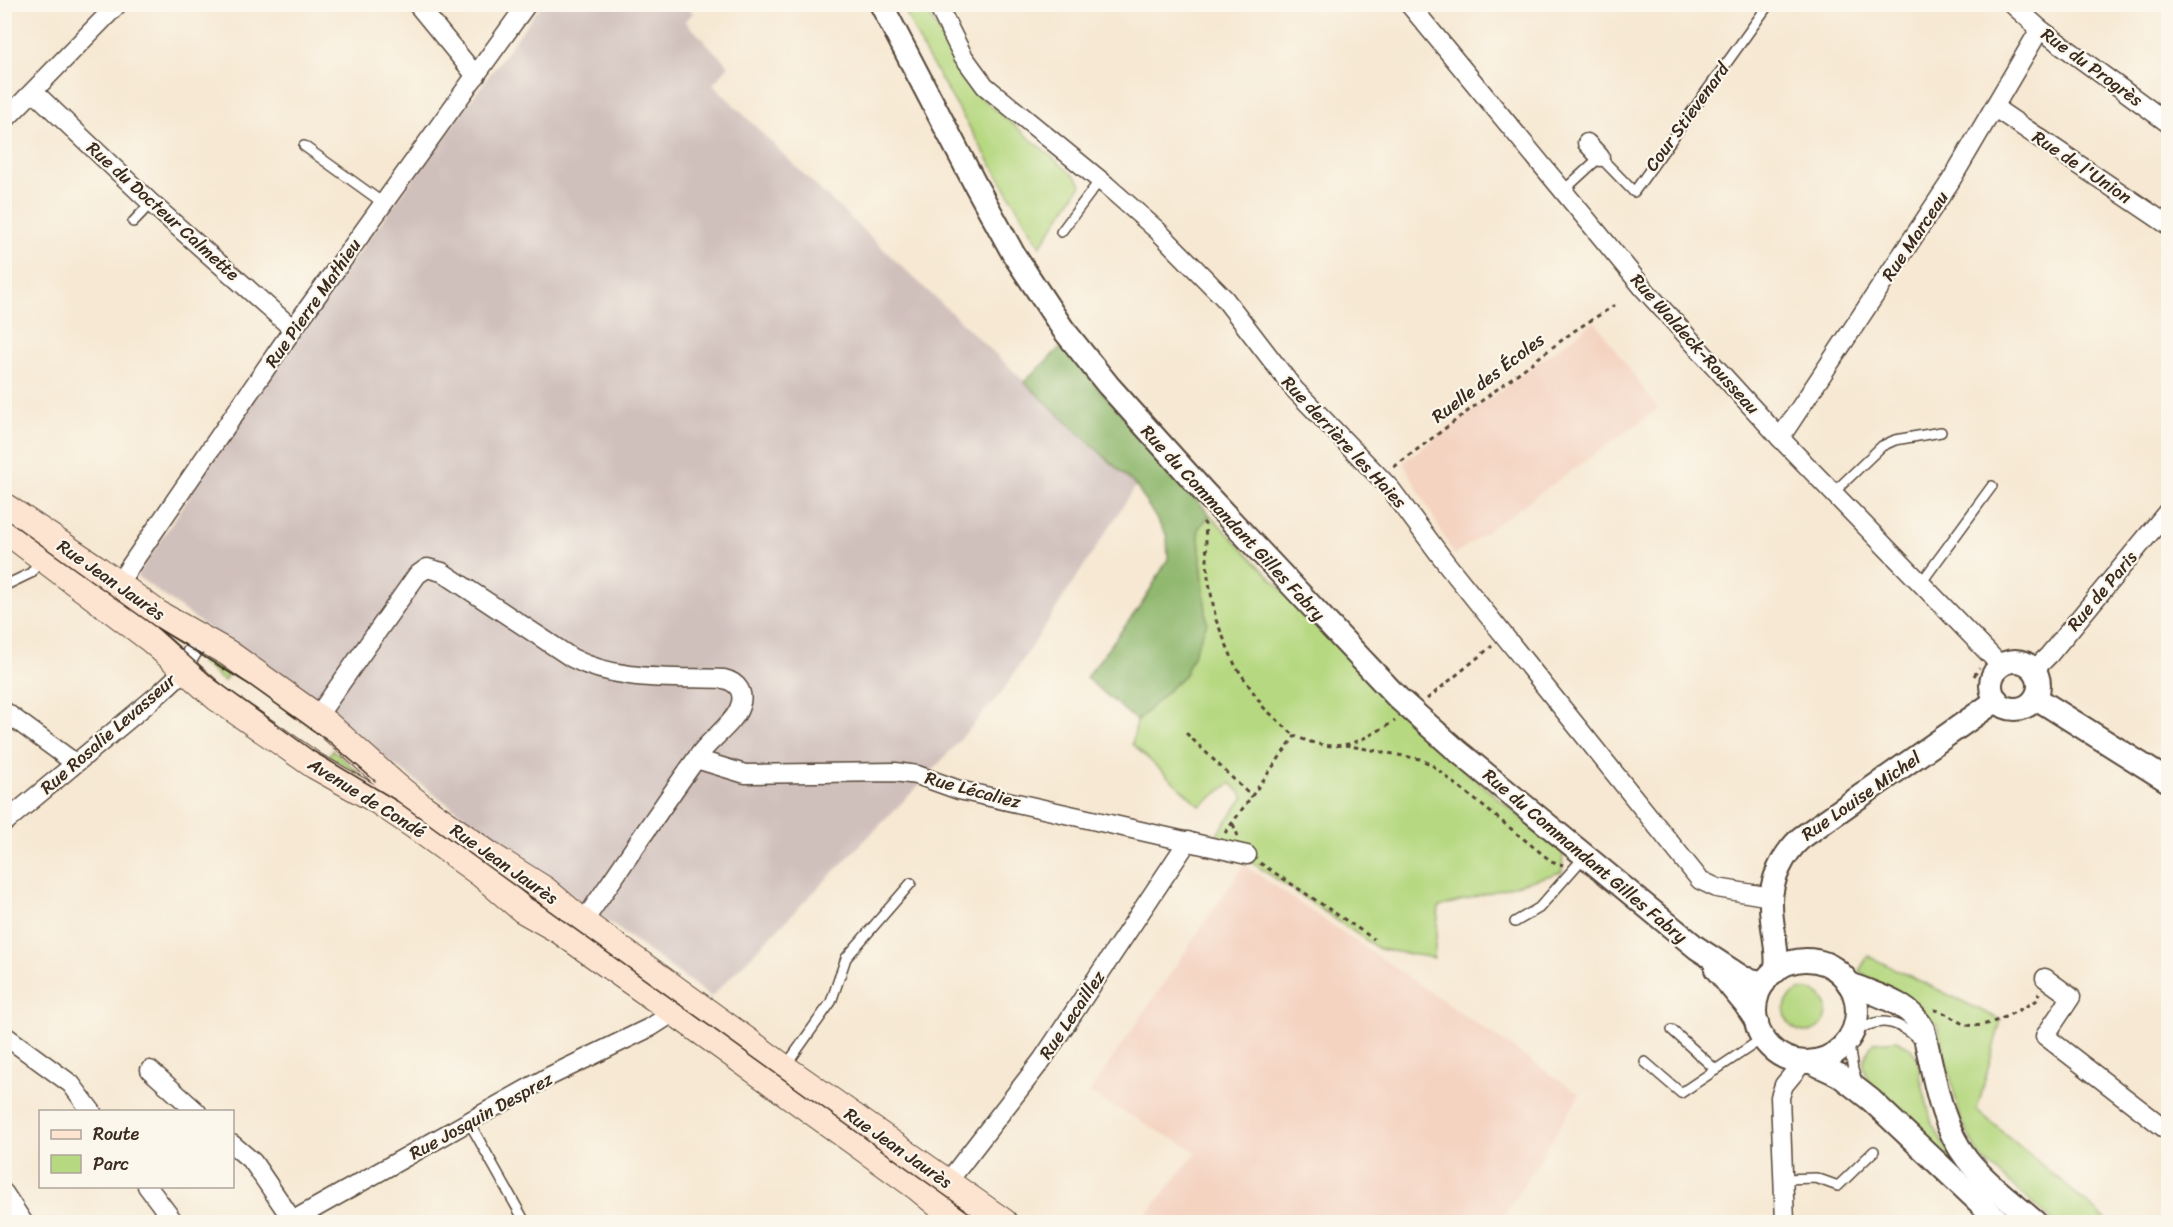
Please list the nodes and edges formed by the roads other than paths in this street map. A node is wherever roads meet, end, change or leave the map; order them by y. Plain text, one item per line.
1 (118, 4) edge
2 (417, 4) edge
3 (527, 4) edge
4 (881, 4) edge
5 (937, 4) edge
6 (1409, 4) edge
7 (1769, 4) edge
8 (2016, 6) edge
9 (2040, 29) junction
10 (476, 76) junction
11 (34, 92) junction
12 (1995, 108) junction
13 (4, 121) edge
14 (2169, 123) edge
15 (1587, 143) dead end
16 (304, 146) dead end
17 (1600, 157) junction
18 (1100, 180) junction
19 (1562, 192) junction
20 (151, 203) junction
21 (383, 203) junction
22 (133, 222) dead end
23 (2169, 225) edge
24 (1061, 232) dead end
25 (293, 329) junction
26 (1941, 432) dead end
27 (1780, 438) junction
28 (1992, 486) dead end
29 (1833, 493) junction
30 (4, 506) edge
31 (2169, 511) edge
32 (4, 529) edge
33 (42, 557) junction
34 (1921, 583) junction
35 (118, 584) junction
36 (4, 586) edge
37 (104, 605) junction
38 (201, 638) junction
39 (2001, 666) junction
40 (182, 668) junction
41 (2034, 670) junction
42 (2036, 698) junction
43 (1997, 700) junction
44 (4, 711) edge
45 (317, 717) junction
46 (696, 759) junction
47 (75, 763) junction
48 (2169, 781) edge
49 (4, 823) edge
50 (1188, 841) junction
51 (1247, 855) road end
52 (1580, 863) junction
53 (911, 883) dead end
54 (1771, 897) junction
55 (583, 922) junction
56 (1515, 922) dead end
57 (1773, 922) junction
58 (1697, 948) junction
59 (1821, 963) junction
60 (1770, 977) junction
61 (2045, 978) road end
62 (1848, 983) junction
63 (677, 1002) junction
64 (1672, 1030) dead end
65 (1760, 1030) junction
66 (4, 1035) edge
67 (1849, 1037) junction
68 (1929, 1054) junction
69 (1645, 1062) dead end
70 (1807, 1062) junction
71 (784, 1068) junction
72 (150, 1070) dead end
73 (1716, 1070) junction
74 (1871, 1100) junction
75 (90, 1110) edge
76 (195, 1110) edge
77 (470, 1122) junction
78 (2169, 1131) edge
79 (234, 1146) edge
80 (1874, 1151) dead end
81 (1783, 1179) junction
82 (947, 1183) junction
83 (148, 1188) edge
84 (4, 1193) edge
85 (992, 1219) edge
86 (23, 1222) edge
87 (174, 1222) edge
88 (291, 1222) edge
89 (525, 1222) edge
90 (959, 1222) edge
91 (1785, 1222) edge
92 (2000, 1222) edge
93 (2035, 1222) edge

1 - 11 street
2 - 10 street
3 - 10 street, Rue Pierre Mathieu
4 - 52 street, Rue du Commandant Gilles Fabry
5 - 18 street, Rue derrière les Haies
6 - 19 street, Rue Waldeck-Rousseau
7 - 17 lane, Cour Stievenard
8 - 9 street, Rue du Progrès
9 - 12 street, Rue Marceau
9 - 14 street, Rue du Progrès
10 - 21 street, Rue Pierre Mathieu
11 - 13 street
11 - 20 street, Rue du Docteur Calmette
12 - 23 street, Rue de l'Union
12 - 27 street, Rue Marceau
15 - 17 street, Cour Stievenard
16 - 21 lane
17 - 19 lane
18 - 24 lane
18 - 54 street, Rue derrière les Haies
19 - 27 street, Rue Waldeck-Rousseau
20 - 22 lane
20 - 25 street, Rue du Docteur Calmette
21 - 25 street, Rue Pierre Mathieu
25 - 35 street, Rue Pierre Mathieu
26 - 29 lane
27 - 29 street, Rue Waldeck-Rousseau
28 - 34 lane
29 - 34 street, Rue Waldeck-Rousseau
30 - 35 main road, Rue Jean Jaurès
31 - 41 street, Rue de Paris
32 - 33 main road, Avenue de Condé
33 - 36 lane
33 - 37 main road, Avenue de Condé
34 - 39 street, Rue Waldeck-Rousseau
35 - 37 street, Rue Pierre Mathieu
35 - 38 main road, Rue Jean Jaurès
37 - 40 main road, Avenue de Condé
38 - 40 street
38 - 45 main road, Rue Jean Jaurès
39 - 41 street
39 - 43 street
40 - 47 street, Rue Rosalie Levasseur
40 - 63 main road, Avenue de Condé
41 - 42 street
42 - 43 street
42 - 48 street
43 - 54 street, Rue Louise Michel
44 - 47 street
45 - 46 street
45 - 55 main road, Rue Jean Jaurès
46 - 50 street, Rue Lécaliez
46 - 55 street
47 - 49 street, Rue Rosalie Levasseur
50 - 51 street, Rue Lécaliez
50 - 82 street, Rue Lecaillez
52 - 56 lane
52 - 58 street, Rue du Commandant Gilles Fabry
53 - 71 lane
54 - 57 street, Rue Louise Michel
55 - 63 main road, Rue Jean Jaurès
57 - 59 street
57 - 60 street, Rue Louise Michel
58 - 60 street, Rue du Commandant Gilles Fabry
58 - 65 street, Rue du Commandant Gilles Fabry
59 - 60 street
59 - 62 street
60 - 65 street
61 - 78 street
62 - 67 street
62 - 68 street
63 - 71 main road, Rue Jean Jaurès
63 - 77 street, Rue Josquin Desprez
63 - 90 main road, Avenue de Condé
64 - 73 lane
65 - 70 street
65 - 73 lane
66 - 75 street
67 - 68 lane
67 - 70 street
67 - 74 lane
68 - 93 street
69 - 73 lane
70 - 74 street
70 - 81 street
71 - 82 main road, Rue Jean Jaurès
72 - 76 street
74 - 92 street
77 - 88 street, Rue Josquin Desprez
77 - 89 lane
79 - 88 street
80 - 81 lane
81 - 91 street
82 - 85 main road, Rue Jean Jaurès
83 - 87 street
84 - 86 street

